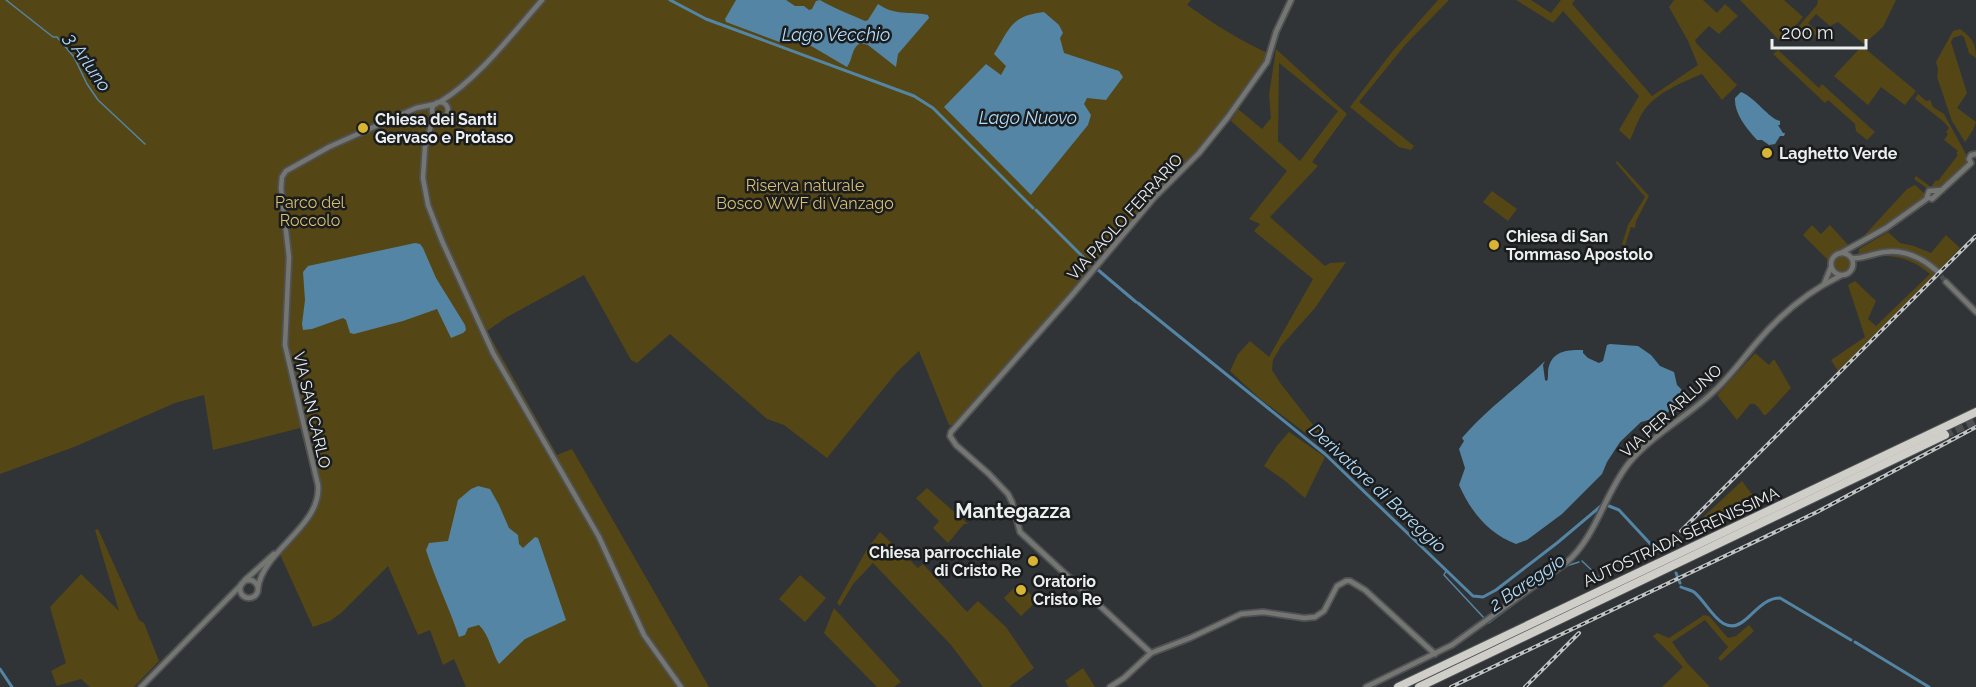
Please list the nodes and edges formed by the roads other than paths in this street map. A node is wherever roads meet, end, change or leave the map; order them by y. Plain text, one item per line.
1 (542, 0) edge
2 (1291, 0) edge
3 (453, 93) junction
4 (438, 103) junction
5 (420, 107) junction
6 (448, 109) junction
7 (433, 114) junction
8 (442, 118) junction
9 (429, 132) junction
10 (1976, 154) edge
11 (1973, 163) edge
12 (1854, 244) junction
13 (1841, 253) junction
14 (1851, 257) junction
15 (1865, 258) junction
16 (1831, 267) junction
17 (1853, 269) junction
18 (1936, 271) tunnel mouth
19 (1840, 276) junction
20 (1946, 282) tunnel mouth
21 (1824, 284) junction
22 (1976, 312) edge
23 (1976, 412) edge
24 (1945, 435) tunnel mouth
25 (285, 544) junction
26 (242, 583) junction
27 (258, 588) junction
28 (243, 597) junction
29 (227, 600) junction
30 (1424, 643) junction
31 (1151, 653) junction
32 (1436, 653) junction
33 (1429, 657) junction
34 (141, 687) edge
35 (681, 687) edge
36 (1110, 687) edge
37 (1365, 687) edge
38 (1398, 687) edge
39 (1419, 687) edge

1 - 3 street, VIA SAN CARLO
2 - 31 street, VIA PAOLO FERRARIO
3 - 4 street, VIA SAN CARLO
3 - 6 street, VIA SAN CARLO
4 - 5 street, VIA SAN CARLO
4 - 6 street
4 - 7 street
5 - 7 street
5 - 25 street, VIA SAN CARLO
6 - 8 street
7 - 8 street
7 - 9 street
8 - 9 street
9 - 35 street
10 - 11 street
11 - 12 street
12 - 13 street
12 - 14 street
13 - 14 street
13 - 16 street
14 - 15 street
14 - 17 street
15 - 17 street, VIA PER ARLUNO
15 - 18 street
16 - 19 street
16 - 21 street
17 - 19 street, VIA PER ARLUNO
19 - 21 street, VIA PER ARLUNO
20 - 22 street
21 - 32 street, VIA PER ARLUNO
23 - 38 highway, AUTOSTRADA SERENISSIMA
24 - 39 highway, AUTOSTRADA SERENISSIMA
25 - 26 street, VIA SAN CARLO
25 - 27 street, VIA SAN CARLO
26 - 27 street
26 - 28 street
26 - 29 street, VIA SAN CARLO
27 - 28 street
28 - 29 street
29 - 34 street, VIA SAN CARLO
30 - 31 street
30 - 32 street
30 - 33 street
31 - 36 street
32 - 33 street, VIA PER ARLUNO
33 - 37 street, VIA PER ARLUNO

